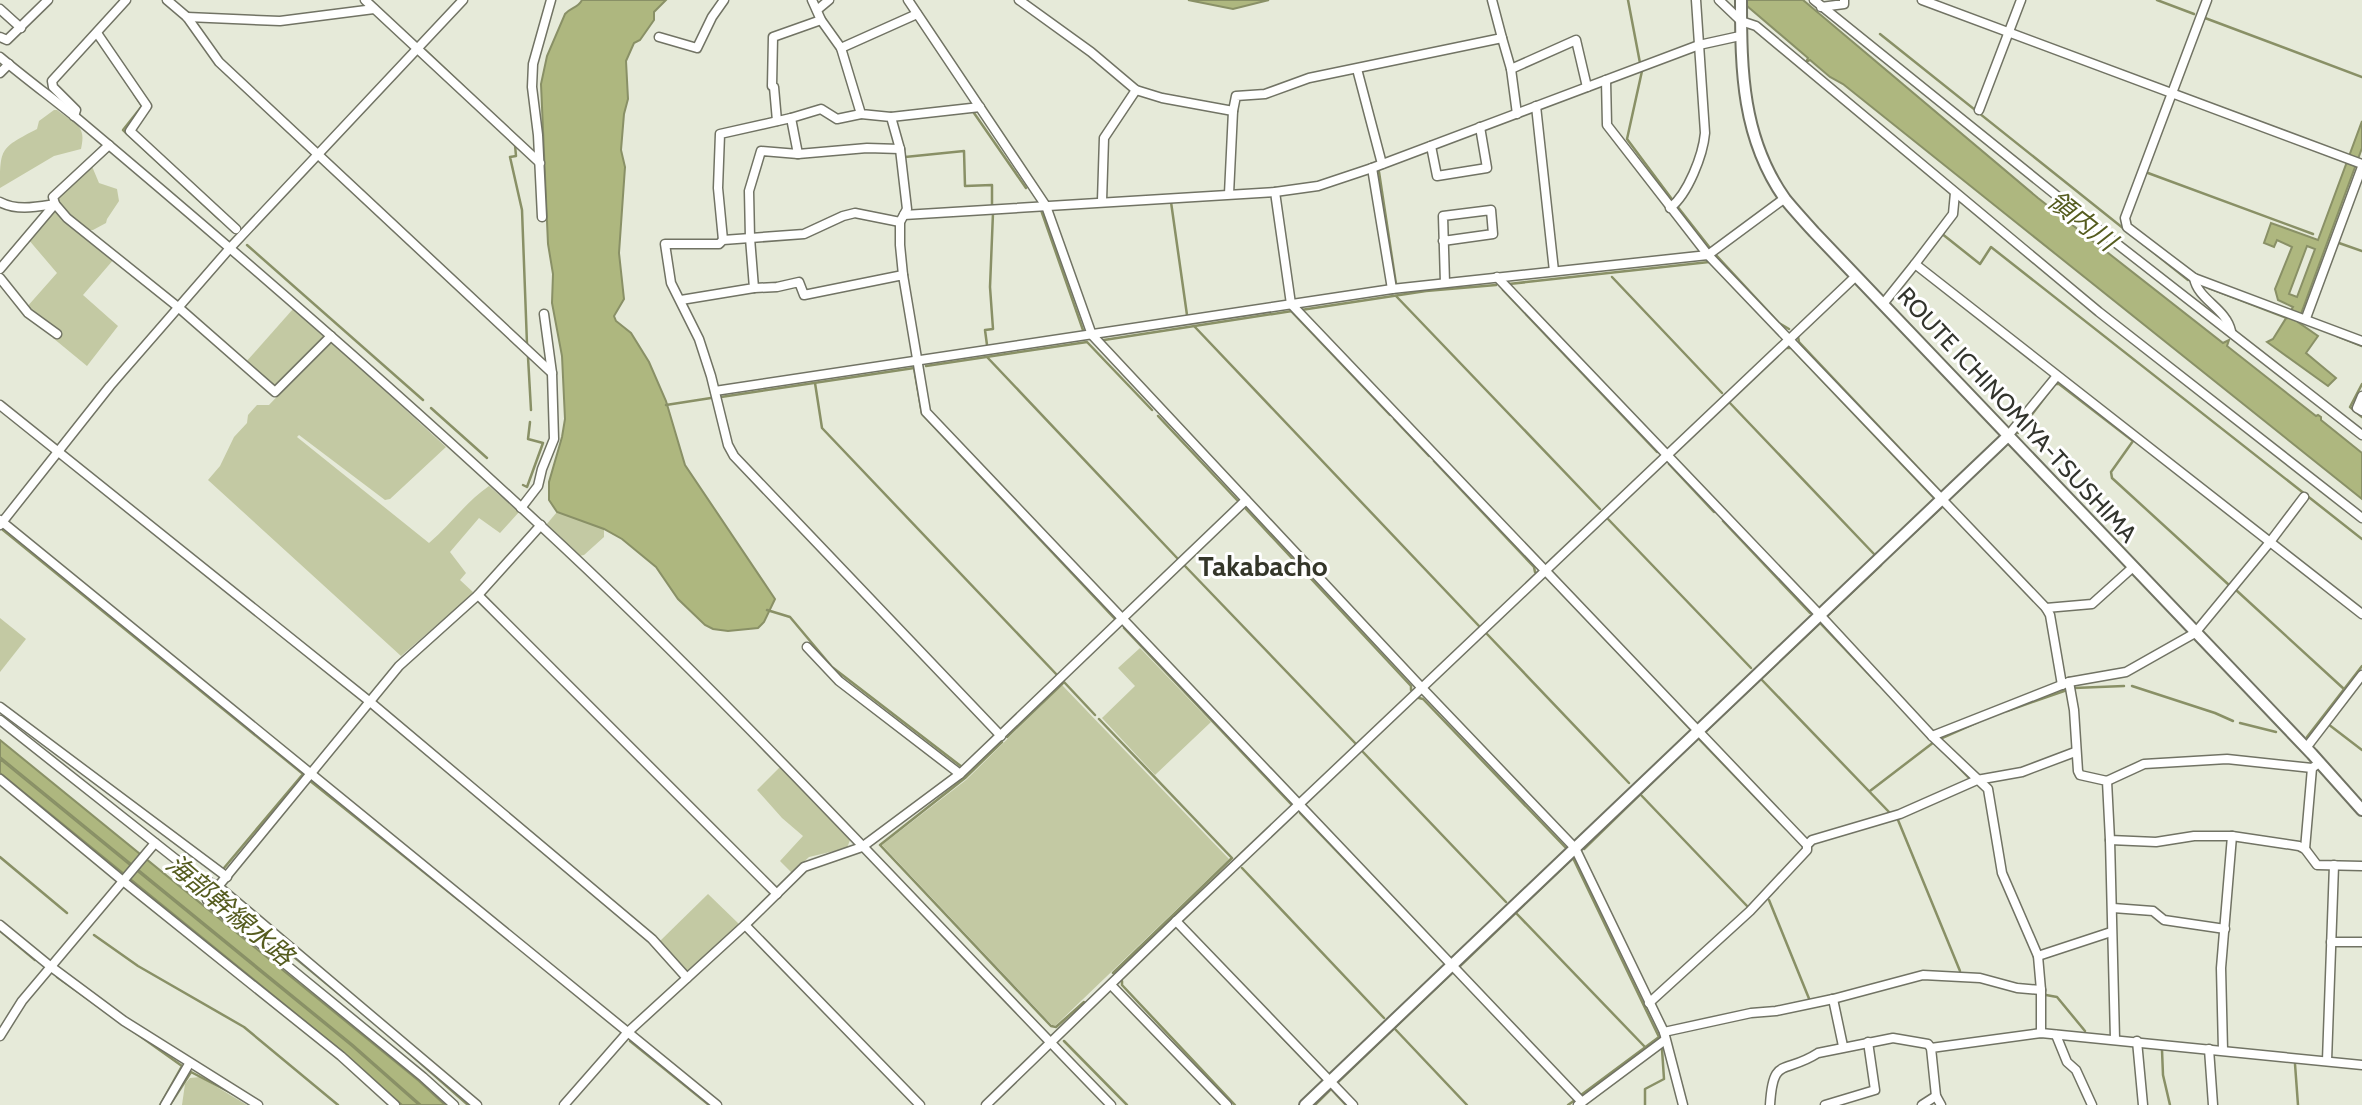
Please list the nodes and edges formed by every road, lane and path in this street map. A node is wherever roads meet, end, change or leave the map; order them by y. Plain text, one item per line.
1 (48, 0) edge
2 (125, 0) edge
3 (167, 0) edge
4 (365, 0) edge
5 (463, 0) edge
6 (551, 0) edge
7 (724, 0) edge
8 (812, 0) edge
9 (830, 0) edge
10 (908, 0) edge
11 (1019, 0) edge
12 (1492, 0) edge
13 (1696, 0) edge
14 (1719, 0) edge
15 (1814, 0) edge
16 (1844, 0) edge
17 (1923, 0) edge
18 (2021, 0) edge
19 (2207, 0) edge
20 (1821, 7) junction
21 (0, 9) edge
22 (374, 9) junction
23 (817, 10) junction
24 (1741, 11) edge
25 (917, 14) junction
26 (187, 17) junction
27 (821, 20) junction
28 (21, 28) junction
29 (2008, 32) junction
30 (97, 33) junction
31 (1740, 36) junction
32 (0, 37) edge
33 (659, 37) dead end
34 (1502, 37) junction
35 (1699, 46) junction
36 (841, 48) junction
37 (418, 49) junction
38 (0, 57) edge
39 (9, 64) junction
40 (1357, 69) junction
41 (1511, 69) junction
42 (0, 73) edge
43 (1606, 80) junction
44 (1587, 87) junction
45 (1136, 90) junction
46 (2171, 93) junction
47 (1536, 106) junction
48 (980, 107) junction
49 (1979, 110) dead end
50 (1233, 111) junction
51 (861, 114) junction
52 (1517, 114) junction
53 (74, 116) junction
54 (891, 117) junction
55 (791, 118) junction
56 (777, 121) junction
57 (1480, 127) junction
58 (109, 145) junction
59 (1431, 146) junction
60 (900, 149) junction
61 (318, 154) junction
62 (797, 154) junction
63 (540, 163) junction
64 (1382, 164) junction
65 (2361, 165) edge
66 (1372, 168) junction
67 (1275, 192) junction
68 (1955, 193) junction
69 (1229, 194) junction
70 (1785, 198) junction
71 (1102, 201) junction
72 (0, 202) edge
73 (55, 204) junction
74 (1046, 206) junction
75 (1670, 208) junction
76 (542, 217) dead end
77 (902, 219) junction
78 (236, 229) dead end
79 (750, 238) junction
80 (723, 240) junction
81 (1443, 241) junction
82 (229, 248) junction
83 (1708, 255) junction
84 (1915, 264) junction
85 (0, 269) edge
86 (1554, 271) junction
87 (903, 275) junction
88 (1856, 276) junction
89 (1497, 277) junction
90 (0, 278) edge
91 (2194, 278) junction
92 (1445, 283) junction
93 (754, 288) junction
94 (1392, 289) junction
95 (681, 300) junction
96 (1291, 304) junction
97 (1882, 304) junction
98 (178, 307) junction
99 (544, 314) dead end
100 (2304, 318) junction
101 (2232, 332) junction
102 (57, 334) dead end
103 (1092, 335) junction
104 (331, 336) junction
105 (1788, 339) junction
106 (2362, 341) edge
107 (918, 361) junction
108 (552, 373) junction
109 (2056, 377) junction
110 (715, 391) junction
111 (2362, 396) edge
112 (0, 405) edge
113 (2362, 411) edge
114 (2362, 435) edge
115 (2007, 438) junction
116 (58, 452) junction
117 (1667, 456) junction
118 (2304, 496) dead end
119 (1246, 500) junction
120 (1941, 500) junction
121 (521, 508) junction
122 (2362, 519) edge
123 (1, 522) edge
124 (541, 526) junction
125 (2270, 542) junction
126 (2132, 568) junction
127 (1545, 571) junction
128 (478, 595) junction
129 (2046, 608) junction
130 (2362, 614) edge
131 (1820, 615) junction
132 (1122, 620) junction
133 (2195, 633) junction
134 (807, 647) dead end
135 (2362, 675) edge
136 (2066, 683) junction
137 (1422, 688) junction
138 (369, 701) junction
139 (0, 707) edge
140 (0, 720) edge
141 (1699, 730) junction
142 (1001, 736) junction
143 (1932, 736) junction
144 (2306, 748) junction
145 (2075, 752) junction
146 (2316, 766) junction
147 (310, 773) junction
148 (960, 774) junction
149 (0, 779) edge
150 (1977, 780) junction
151 (2107, 782) junction
152 (1299, 805) junction
153 (2362, 810) edge
154 (2232, 836) junction
155 (2110, 840) junction
156 (1807, 845) junction
157 (153, 846) junction
158 (862, 847) junction
159 (1575, 848) junction
160 (2305, 849) junction
161 (2334, 865) junction
162 (2362, 866) edge
163 (227, 877) junction
164 (124, 880) junction
165 (219, 887) junction
166 (776, 894) junction
167 (2113, 908) junction
168 (1176, 921) junction
169 (0, 925) edge
170 (745, 925) junction
171 (2225, 929) junction
172 (2111, 932) junction
173 (2331, 942) junction
174 (2362, 942) edge
175 (2039, 956) junction
176 (1452, 965) junction
177 (50, 966) junction
178 (687, 978) junction
179 (1111, 985) junction
180 (2041, 990) junction
181 (1833, 999) junction
182 (1649, 1003) junction
183 (628, 1032) junction
184 (2041, 1033) junction
185 (2056, 1035) junction
186 (0, 1036) edge
187 (1664, 1036) junction
188 (2115, 1039) junction
189 (2137, 1041) junction
190 (1868, 1042) junction
191 (1051, 1043) junction
192 (1843, 1046) junction
193 (1931, 1048) junction
194 (2209, 1049) junction
195 (2223, 1050) junction
196 (2327, 1061) junction
197 (189, 1064) junction
198 (2362, 1065) edge
199 (1330, 1081) junction
200 (1936, 1096) junction
201 (1580, 1104) edge
202 (1831, 1104) edge
203 (165, 1105) edge
204 (258, 1105) edge
205 (395, 1105) edge
206 (454, 1105) edge
207 (477, 1105) edge
208 (564, 1105) edge
209 (718, 1105) edge
210 (920, 1105) edge
211 (986, 1105) edge
212 (1111, 1105) edge
213 (1227, 1105) edge
214 (1305, 1105) edge
215 (1353, 1105) edge
216 (1683, 1105) edge
217 (1770, 1105) edge
218 (1922, 1105) edge
219 (1941, 1105) edge
220 (2092, 1105) edge
221 (2143, 1105) edge
222 (2213, 1105) edge

1 - 28 street
2 - 30 street
3 - 26 street
4 - 22 street
5 - 37 street
6 - 63 street
7 - 33 street
8 - 23 street
9 - 23 street
10 - 25 street
11 - 45 street
12 - 34 street
13 - 35 street
14 - 24 street
15 - 20 street
16 - 20 street
17 - 29 street
18 - 29 street
19 - 46 street
20 - 101 street
21 - 28 street
22 - 26 street
22 - 37 street
23 - 27 street
24 - 31 main road, ROUTE ICHINOMIYA-TSUSHIMA
24 - 68 street
25 - 36 street
25 - 48 street
26 - 61 street
27 - 36 street
27 - 56 street
28 - 32 street
29 - 46 street
29 - 49 street
30 - 53 street
30 - 78 street
31 - 35 street
31 - 70 main road, ROUTE ICHINOMIYA-TSUSHIMA
34 - 40 street
34 - 41 street
35 - 43 street
35 - 75 street
36 - 51 street
37 - 61 street
37 - 63 street
38 - 39 street
39 - 42 street
39 - 53 street
40 - 50 street
40 - 64 street
41 - 44 street
41 - 52 street
43 - 44 street
43 - 75 street
44 - 47 street
45 - 50 street
45 - 71 street
46 - 65 street
46 - 91 street
47 - 52 street
47 - 86 street
48 - 54 street
48 - 74 street
50 - 69 street
51 - 54 street
51 - 55 street
52 - 57 street
53 - 58 street
54 - 60 street
55 - 56 street
55 - 62 street
56 - 80 street
57 - 59 street
57 - 59 street
58 - 73 street
58 - 82 street
59 - 64 street
60 - 62 street
60 - 77 street
61 - 82 street
61 - 108 street
62 - 79 street
63 - 76 street
64 - 66 street
65 - 100 street
66 - 67 street
66 - 94 street
67 - 69 street
67 - 96 street
68 - 84 street
68 - 122 street
69 - 71 street
70 - 83 street
70 - 88 main road, ROUTE ICHINOMIYA-TSUSHIMA
71 - 74 street
72 - 73 street
73 - 85 street
73 - 98 street
74 - 77 street
74 - 103 street
75 - 83 street
77 - 79 street
77 - 87 street
79 - 80 street
79 - 93 street
80 - 95 street
81 - 81 street
81 - 92 street
82 - 98 street
82 - 104 street
83 - 86 street
83 - 105 street
84 - 97 street
84 - 109 street
86 - 89 street
87 - 93 street
87 - 107 street
88 - 97 main road, ROUTE ICHINOMIYA-TSUSHIMA
88 - 105 street
89 - 92 street
89 - 117 street
90 - 102 street
91 - 100 street
91 - 101 street
92 - 94 street
93 - 95 street
94 - 96 street
95 - 110 street
96 - 103 street
96 - 127 street
97 - 115 main road, ROUTE ICHINOMIYA-TSUSHIMA
98 - 104 street
98 - 116 street
99 - 108 street
100 - 106 street
101 - 114 street
103 - 107 street
103 - 119 street
104 - 121 street
105 - 117 street
105 - 120 street
107 - 110 street
107 - 132 street
108 - 121 street
109 - 115 street
109 - 125 street
110 - 142 street
111 - 113 street
112 - 116 street
115 - 120 main road
115 - 126 main road, ROUTE ICHINOMIYA-TSUSHIMA
116 - 123 street
116 - 138 street
117 - 127 street
117 - 131 street
118 - 125 street
119 - 132 street
119 - 137 street
120 - 129 street
120 - 131 main road
121 - 124 street
123 - 147 street
124 - 128 street
124 - 158 street
125 - 130 street
125 - 133 street
126 - 129 street
126 - 133 main road, ROUTE ICHINOMIYA-TSUSHIMA
127 - 137 street
127 - 141 street
128 - 138 street
128 - 166 street
129 - 136 street
131 - 141 main road
131 - 143 street
132 - 142 street
132 - 152 street
133 - 136 street
133 - 144 main road, ROUTE ICHINOMIYA-TSUSHIMA
134 - 148 street
135 - 144 street
136 - 143 street
136 - 145 street
137 - 152 street
137 - 159 street
138 - 147 street
138 - 178 street
139 - 163 street
140 - 157 street
141 - 156 street
141 - 159 main road
142 - 148 street
143 - 150 street
144 - 146 main road, ROUTE ICHINOMIYA-TSUSHIMA
145 - 150 street
145 - 151 street
146 - 151 street
146 - 153 main road, ROUTE ICHINOMIYA-TSUSHIMA
146 - 160 street
147 - 163 street
147 - 183 street
148 - 158 street
149 - 164 street
150 - 156 street
150 - 175 street
151 - 155 street
152 - 168 street
152 - 176 street
154 - 155 street
154 - 160 street
154 - 171 street
155 - 167 street
156 - 182 street
157 - 164 street
157 - 165 street
158 - 166 street
158 - 191 street
159 - 176 main road
159 - 182 street
160 - 161 street
161 - 162 street
161 - 173 street
163 - 165 street
164 - 177 street
164 - 205 street
165 - 206 street
165 - 207 street
166 - 170 street
167 - 171 street
167 - 172 street
168 - 179 street
168 - 199 street
169 - 177 street
170 - 178 street
170 - 210 street
171 - 195 street
172 - 175 street
172 - 188 street
173 - 174 street
173 - 196 street
175 - 180 street
176 - 199 main road
176 - 201 street
177 - 186 street
177 - 197 street
178 - 183 street
179 - 191 street
179 - 213 street
180 - 181 street
180 - 184 street
181 - 187 street
181 - 192 street
182 - 187 street
183 - 208 street
183 - 209 street
184 - 185 street
184 - 193 street
185 - 188 street
185 - 220 street
187 - 201 street
187 - 216 street
188 - 189 street
189 - 194 street
189 - 221 street
190 - 192 street
190 - 193 street
190 - 202 street
191 - 211 street
191 - 212 street
192 - 217 street
193 - 200 street
194 - 195 street
194 - 222 street
195 - 196 street
196 - 198 street
197 - 203 street
197 - 204 street
199 - 214 main road
199 - 215 street
200 - 218 street
200 - 219 street

